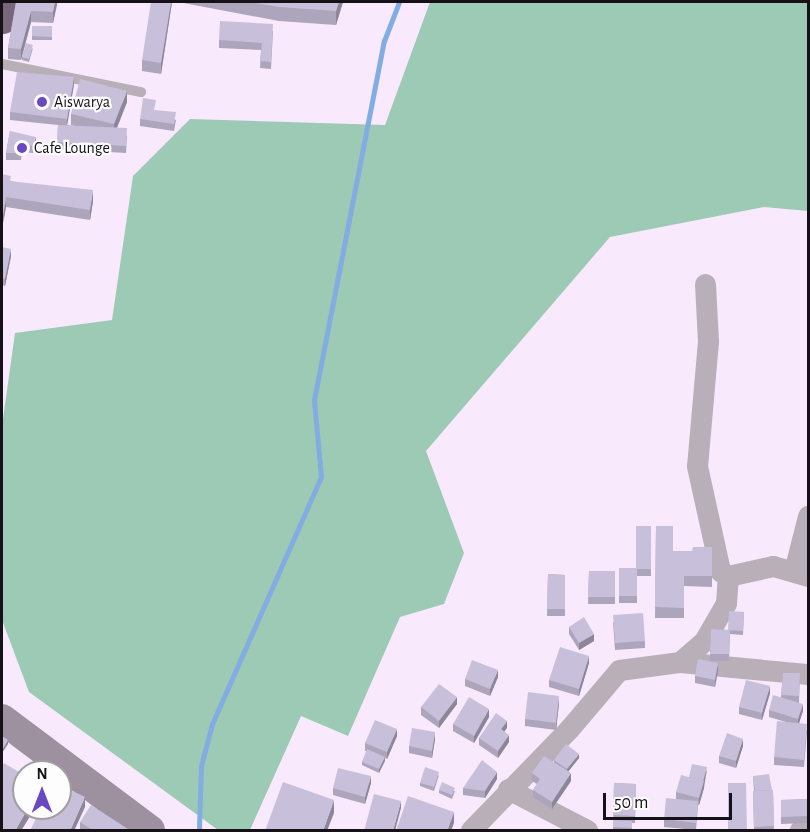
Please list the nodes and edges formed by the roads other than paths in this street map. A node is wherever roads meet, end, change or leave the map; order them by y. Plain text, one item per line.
1 (5, 2) edge
2 (2, 17) edge
3 (2, 64) edge
4 (141, 92) dead end
5 (705, 284) dead end
6 (808, 516) edge
7 (801, 574) edge
8 (728, 576) junction
9 (680, 663) junction
10 (808, 674) edge
11 (2, 719) edge
12 (508, 789) junction
13 (808, 828) edge
14 (150, 831) edge
15 (471, 831) edge
16 (586, 831) edge
17 (800, 831) edge

1 - 2 highway
3 - 4 lane
5 - 8 street
6 - 7 street
7 - 8 street
8 - 9 street
9 - 10 street
9 - 12 street
11 - 14 main road
12 - 15 street
12 - 16 street
13 - 17 street

